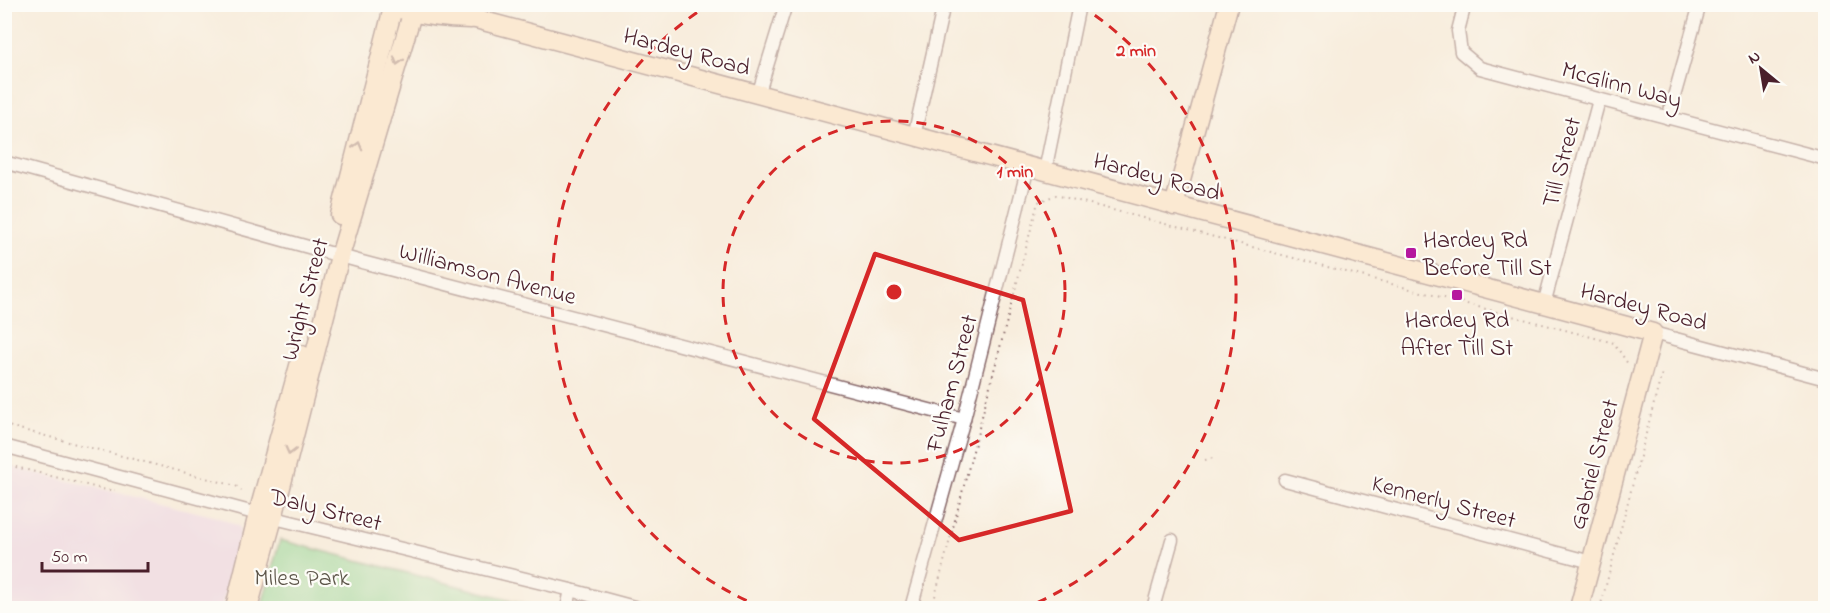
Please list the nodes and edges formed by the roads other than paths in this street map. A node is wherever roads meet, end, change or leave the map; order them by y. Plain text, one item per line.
1 (448, 4) edge
2 (786, 4) edge
3 (944, 4) edge
4 (1229, 4) edge
5 (1465, 4) edge
6 (1700, 4) edge
7 (391, 5) edge
8 (1079, 5) edge
9 (413, 9) edge
10 (476, 19) junction
11 (758, 95) junction
12 (1599, 100) junction
13 (1668, 118) junction
14 (914, 136) junction
15 (1826, 159) edge
16 (4, 162) edge
17 (1036, 169) junction
18 (1174, 206) junction
19 (335, 255) junction
20 (1544, 304) junction
21 (1653, 333) junction
22 (1826, 379) edge
23 (963, 419) junction
24 (4, 446) edge
25 (1286, 480) dead end
26 (266, 516) junction
27 (1172, 540) dead end
28 (1591, 562) junction
29 (571, 590) junction
30 (235, 609) edge
31 (248, 609) edge
32 (567, 609) edge
33 (638, 609) edge
34 (911, 609) edge
35 (1153, 609) edge
36 (1579, 609) edge

1 - 10 street, Hardey Road
2 - 11 street
3 - 14 street
4 - 18 street
5 - 12 street, McGlinn Way
6 - 13 street
7 - 9 street, Hardey Road
19 -> 7 street, Wright Street
8 - 17 street, Fulham Street
9 - 10 street, Hardey Road
9 -> 19 street, Wright Street
10 - 11 street, Hardey Road
11 - 14 street, Hardey Road
12 - 13 street, McGlinn Way
12 - 20 street, Till Street
13 - 15 street, McGlinn Way
14 - 17 street, Hardey Road
16 - 19 street, Williamson Avenue
17 - 18 street, Hardey Road
17 - 23 street, Fulham Street
18 - 20 street, Hardey Road
19 - 23 street, Williamson Avenue
19 - 26 street, Wright Street
20 - 21 street, Hardey Road
21 - 22 street, Hardey Road
21 - 28 street, Gabriel Street
23 - 34 street, Fulham Street
24 - 26 street, Daly Street
25 - 28 street, Kennerly Street
26 - 29 street, Daly Street
26 - 30 street, Wright Street
26 - 31 street, Wright Street
27 - 35 street
28 - 36 street, Gabriel Street
29 - 32 street
29 - 33 street, Daly Street

